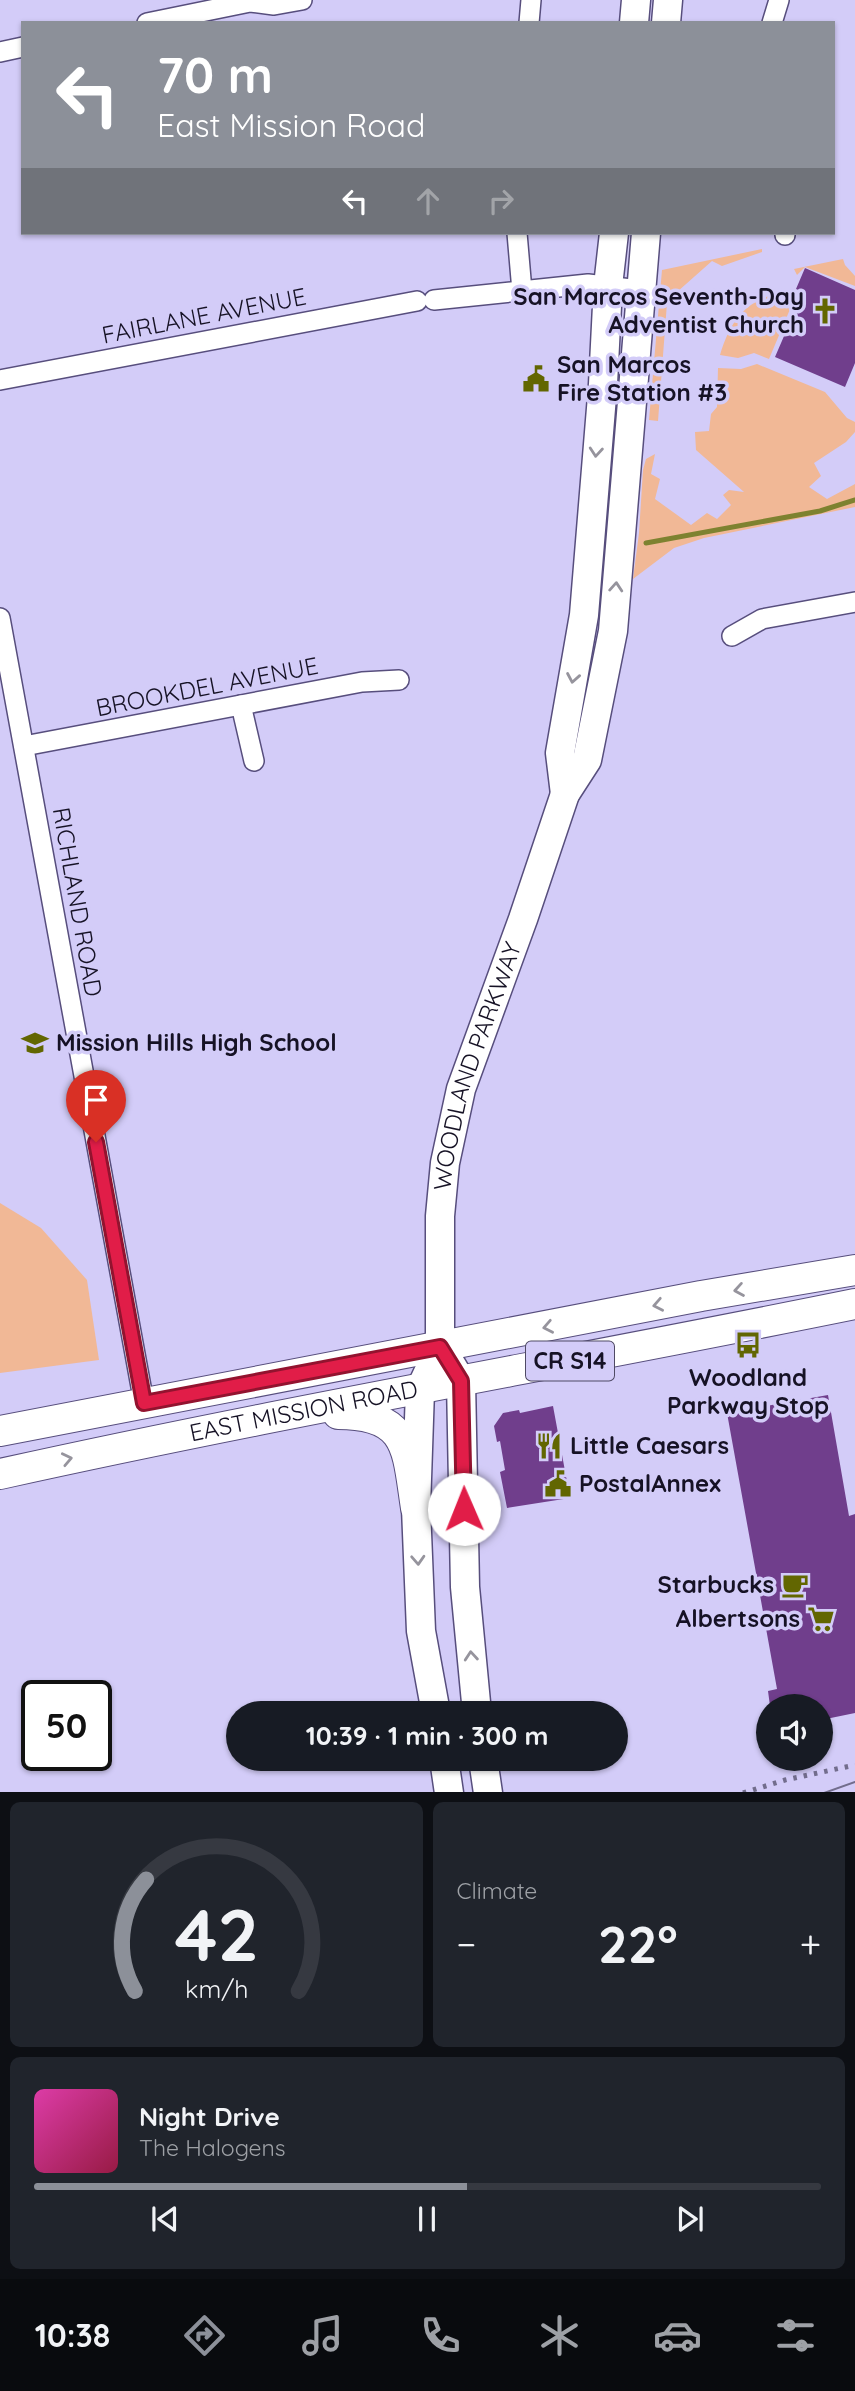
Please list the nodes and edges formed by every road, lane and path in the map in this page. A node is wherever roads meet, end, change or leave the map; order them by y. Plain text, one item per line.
1 (302, 0) edge
2 (531, 0) edge
3 (636, 0) edge
4 (668, 0) edge
5 (779, 0) edge
6 (275, 3) edge
7 (157, 21) edge
8 (529, 21) edge
9 (634, 21) edge
10 (666, 21) edge
11 (773, 21) edge
12 (21, 47) edge
13 (0, 52) edge
14 (517, 235) edge
15 (614, 235) edge
16 (646, 235) edge
17 (608, 286) junction
18 (640, 290) junction
19 (522, 291) junction
20 (0, 380) edge
21 (855, 602) edge
22 (0, 618) edge
23 (732, 636) dead end
24 (399, 680) dead end
25 (242, 705) junction
26 (23, 746) junction
27 (254, 761) dead end
28 (565, 794) junction
29 (855, 1270) edge
30 (855, 1284) edge
31 (855, 1304) edge
32 (678, 1340) junction
33 (440, 1347) junction
34 (461, 1381) junction
35 (421, 1390) junction
36 (144, 1403) junction
37 (295, 1413) junction
38 (0, 1431) edge
39 (0, 1474) edge
40 (416, 1508) junction
41 (434, 1701) edge
42 (476, 1701) edge
43 (446, 1771) edge
44 (485, 1771) edge
45 (449, 1792) edge
46 (488, 1792) edge

1 - 6 street
2 - 8 street
3 - 9 main road
4 - 10 main road
5 - 11 street
6 - 7 street
12 - 13 street
14 - 19 street
15 - 17 main road, WOODLAND PARKWAY
16 - 18 main road, WOODLAND PARKWAY
17 - 18 street, FAIRLANE AVENUE
17 - 19 street, FAIRLANE AVENUE
17 -> 28 main road, WOODLAND PARKWAY
28 -> 18 main road, WOODLAND PARKWAY
19 - 20 street, FAIRLANE AVENUE
21 - 23 street
22 - 26 street, RICHLAND ROAD
24 - 25 street, BROOKDEL AVENUE
25 - 26 street, BROOKDEL AVENUE
25 - 27 street
26 - 36 street, RICHLAND ROAD
28 - 33 main road, WOODLAND PARKWAY
29 -> 33 main road, EAST MISSION ROAD / CR S14
30 - 32 main road
31 - 32 main road, EAST MISSION ROAD / CR S14
32 - 34 main road, EAST MISSION ROAD / CR S14
33 - 34 main road
33 - 35 main road, WOODLAND PARKWAY
33 - 36 main road, EAST MISSION ROAD / CR S14
34 - 35 main road, EAST MISSION ROAD / CR S14
42 -> 34 main road
35 - 37 main road, EAST MISSION ROAD / CR S14
35 - 40 main road, WOODLAND PARKWAY
36 - 38 main road, EAST MISSION ROAD / CR S14
39 -> 37 main road, EAST MISSION ROAD / CR S14
37 - 40 main road
40 -> 41 main road, WOODLAND PARKWAY
43 - 45 main road
44 - 46 main road

